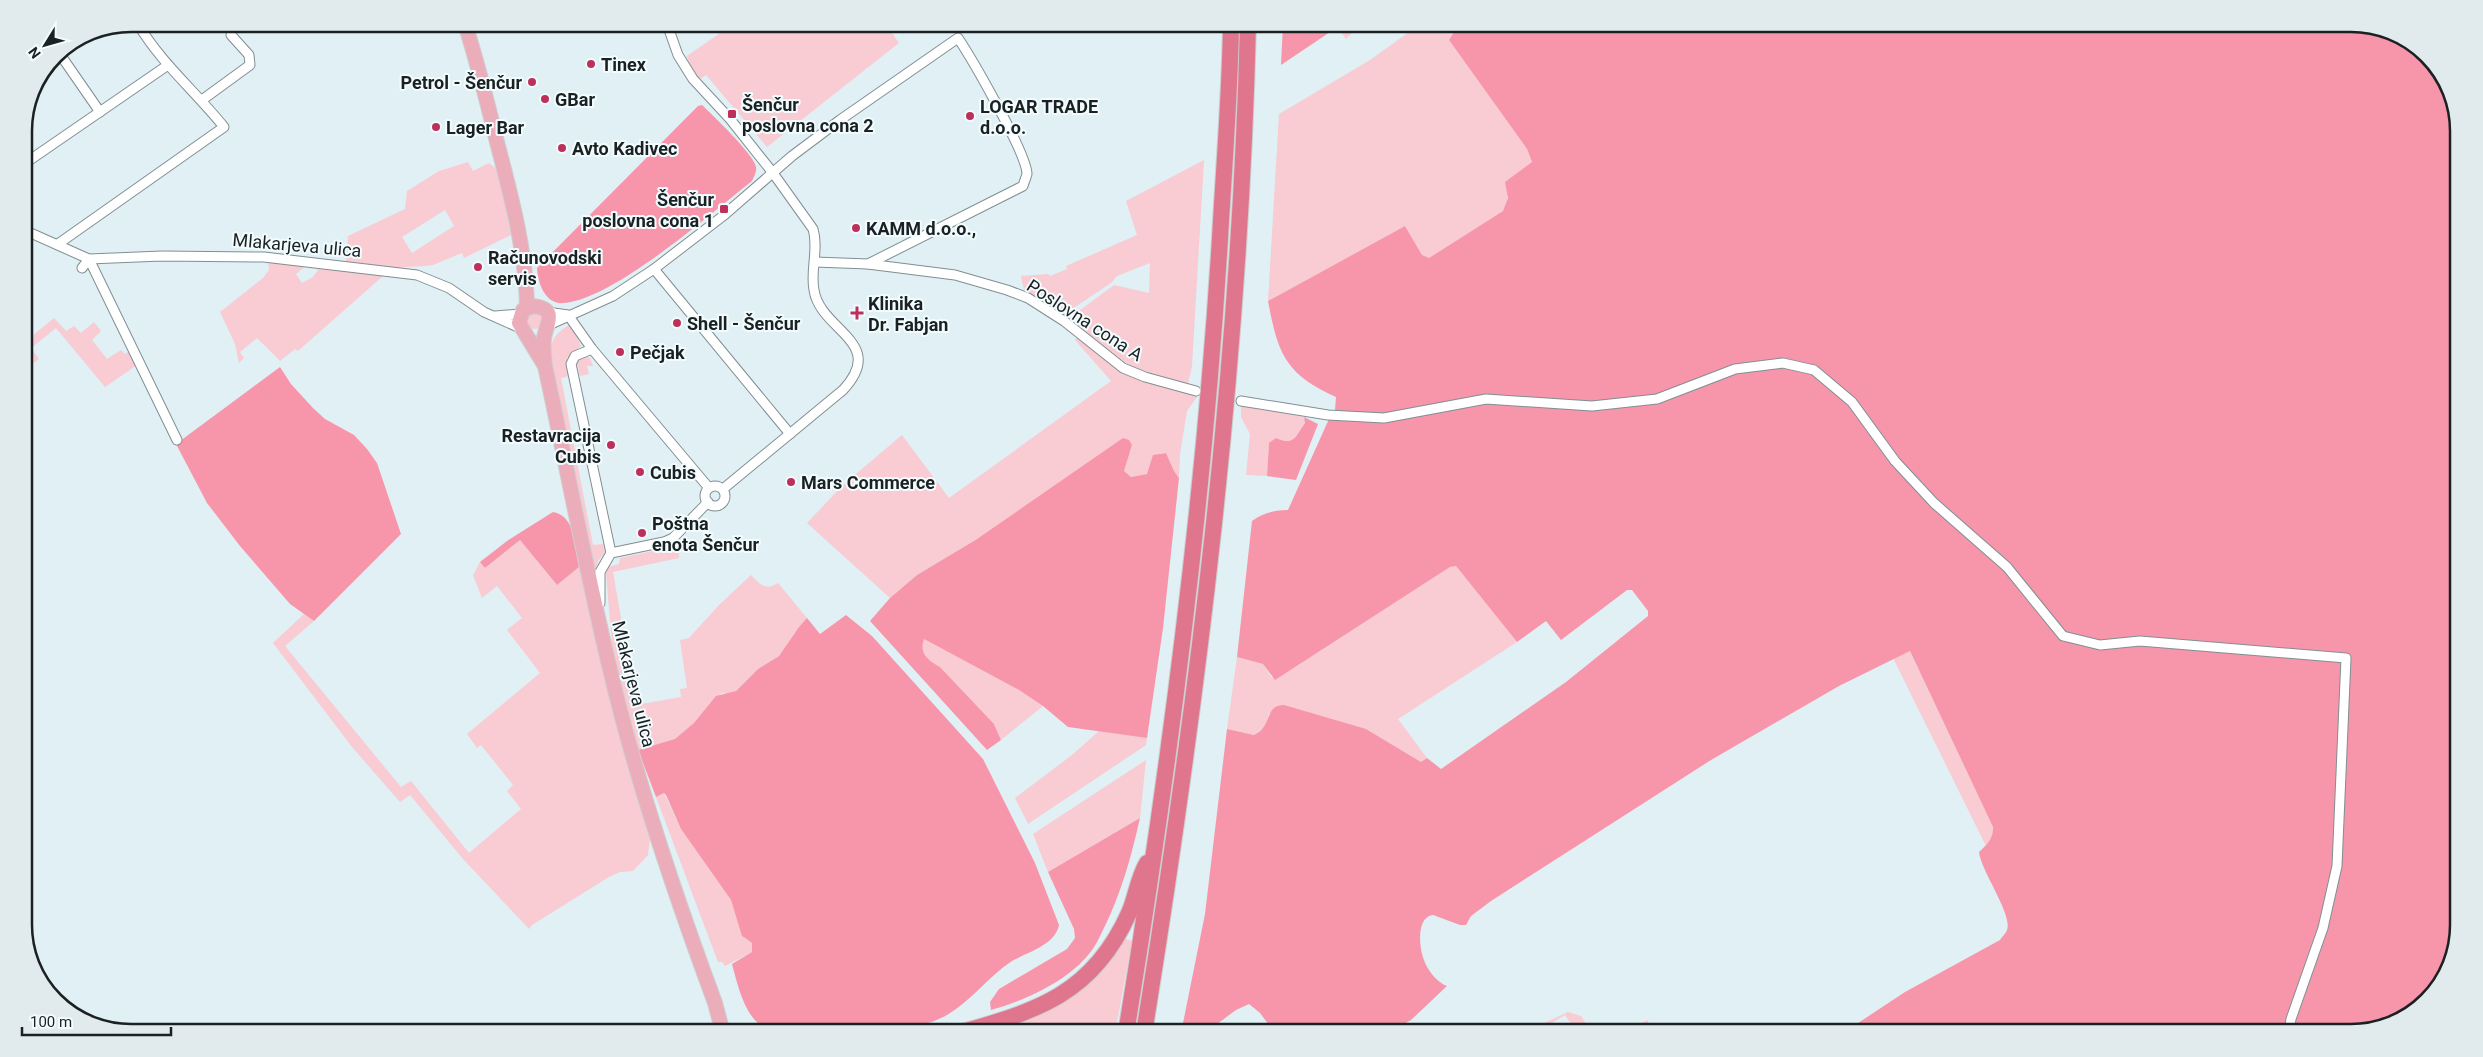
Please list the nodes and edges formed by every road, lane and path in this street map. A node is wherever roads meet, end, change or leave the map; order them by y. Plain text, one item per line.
1 (1248, 32) edge
2 (145, 33) edge
3 (467, 33) edge
4 (671, 33) edge
5 (1231, 33) edge
6 (231, 36) dead end
7 (168, 65) junction
8 (70, 69) edge
9 (202, 100) junction
10 (100, 112) junction
11 (33, 158) edge
12 (773, 173) junction
13 (33, 234) edge
14 (58, 244) junction
15 (88, 259) junction
16 (815, 262) junction
17 (868, 264) junction
18 (82, 268) dead end
19 (654, 269) junction
20 (568, 315) junction
21 (495, 316) junction
22 (534, 320) junction
23 (592, 349) junction
24 (1196, 391) dead end
25 (1241, 401) dead end
26 (790, 434) junction
27 (177, 440) dead end
28 (709, 488) junction
29 (723, 489) junction
30 (708, 502) junction
31 (611, 553) junction
32 (601, 636) junction
33 (1156, 848) junction
34 (715, 1003) junction
35 (721, 1024) edge
36 (727, 1024) edge
37 (991, 1024) edge
38 (1127, 1024) edge
39 (1145, 1024) edge
40 (2290, 1024) edge

1 - 39 highway
2 - 7 street
3 - 22 main road
4 - 12 street
5 - 33 highway
6 - 9 street
7 - 9 street
7 - 10 street
8 - 10 street
9 - 14 street
10 - 11 street
12 - 16 street
12 - 17 street
12 - 19 street
13 - 14 street, Mlakarjeva ulica
14 - 15 street, Mlakarjeva ulica
15 - 18 street
15 - 21 street, Mlakarjeva ulica
15 - 27 street
16 - 17 street, Poslovna cona A
16 - 26 street
17 - 24 street, Poslovna cona A
19 - 20 street
19 - 26 street
20 - 22 street
20 - 23 street
21 - 22 street
21 - 22 street, Mlakarjeva ulica
22 - 32 main road, Mlakarjeva ulica
23 - 28 street
23 - 31 street
25 - 40 street
26 - 29 street
28 - 29 street
28 - 30 street
29 - 30 street
30 - 31 street
31 - 32 street
32 - 34 main road, Mlakarjeva ulica
33 - 37 highway
33 - 38 highway
34 - 35 main road
34 - 36 main road

